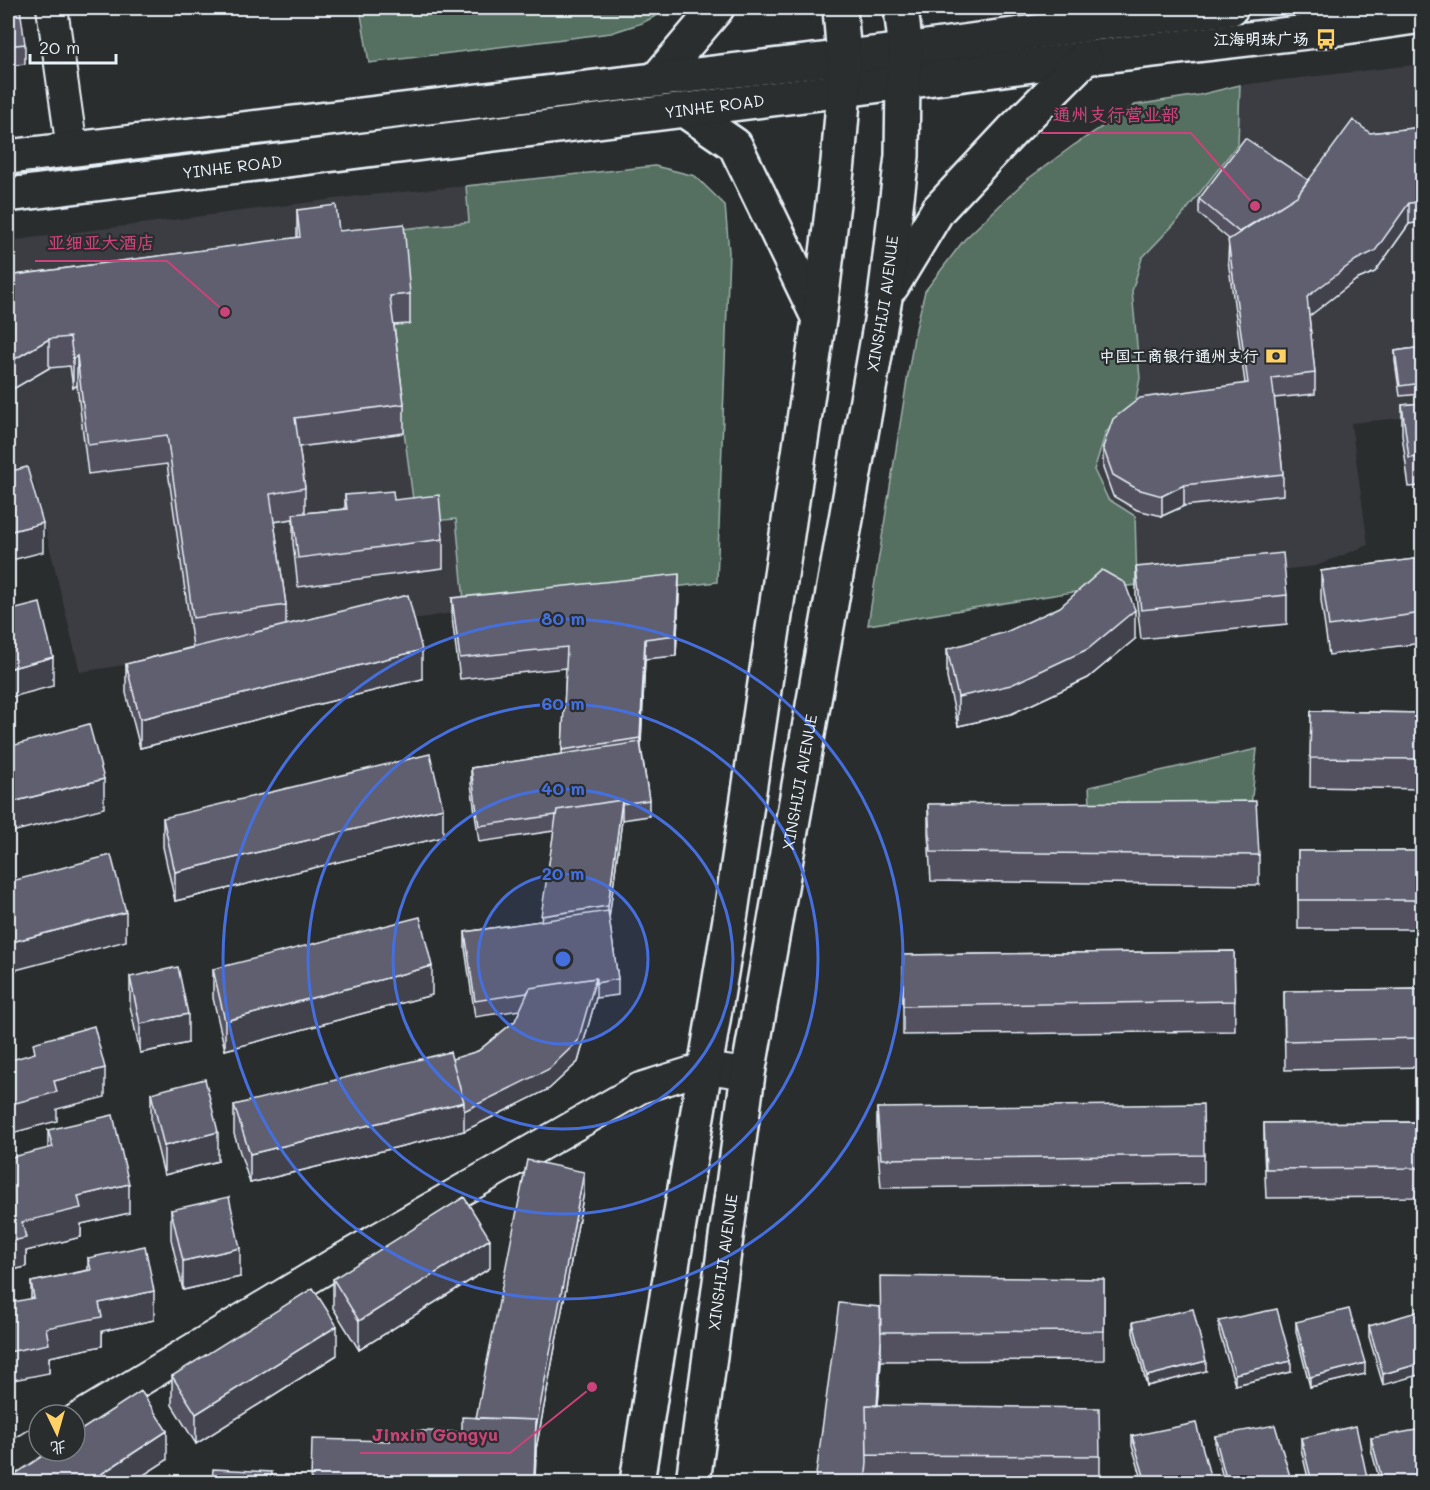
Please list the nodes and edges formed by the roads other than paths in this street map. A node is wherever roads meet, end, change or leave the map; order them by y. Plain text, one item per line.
1 (52, 8) edge
2 (717, 8) edge
3 (840, 8) edge
4 (901, 8) edge
5 (1068, 8) edge
6 (1231, 8) edge
7 (1422, 16) edge
8 (1100, 23) junction
9 (906, 50) junction
10 (844, 58) junction
11 (1085, 58) junction
12 (656, 80) junction
13 (903, 82) junction
14 (844, 90) junction
15 (684, 110) junction
16 (72, 149) junction
17 (8, 157) edge
18 (8, 195) edge
19 (885, 298) junction
20 (819, 318) junction
21 (705, 1068) junction
22 (748, 1074) junction
23 (87, 1413) edge
24 (27, 1449) edge
25 (8, 1461) edge
26 (637, 1482) edge
27 (693, 1482) edge

1 - 16 street
2 - 12 main road
3 - 10 main road
4 - 9 main road
5 - 8 main road
6 - 8 main road, YINHE ROAD
7 - 11 main road, YINHE ROAD
8 - 9 main road, YINHE ROAD
9 - 10 main road, YINHE ROAD
9 - 13 main road, XINSHIJI AVENUE
10 - 12 main road, YINHE ROAD
10 - 14 main road
11 - 13 main road, YINHE ROAD
11 - 19 main road
12 - 16 main road, YINHE ROAD
13 - 14 main road, YINHE ROAD
13 - 19 main road, XINSHIJI AVENUE
14 - 15 main road, YINHE ROAD
14 - 20 main road
15 - 18 main road, YINHE ROAD
15 - 20 main road
16 - 17 main road, YINHE ROAD
19 - 22 main road, XINSHIJI AVENUE
20 - 21 main road
21 - 22 street
21 - 23 street
21 - 26 main road
22 - 27 main road, XINSHIJI AVENUE
24 - 25 street

